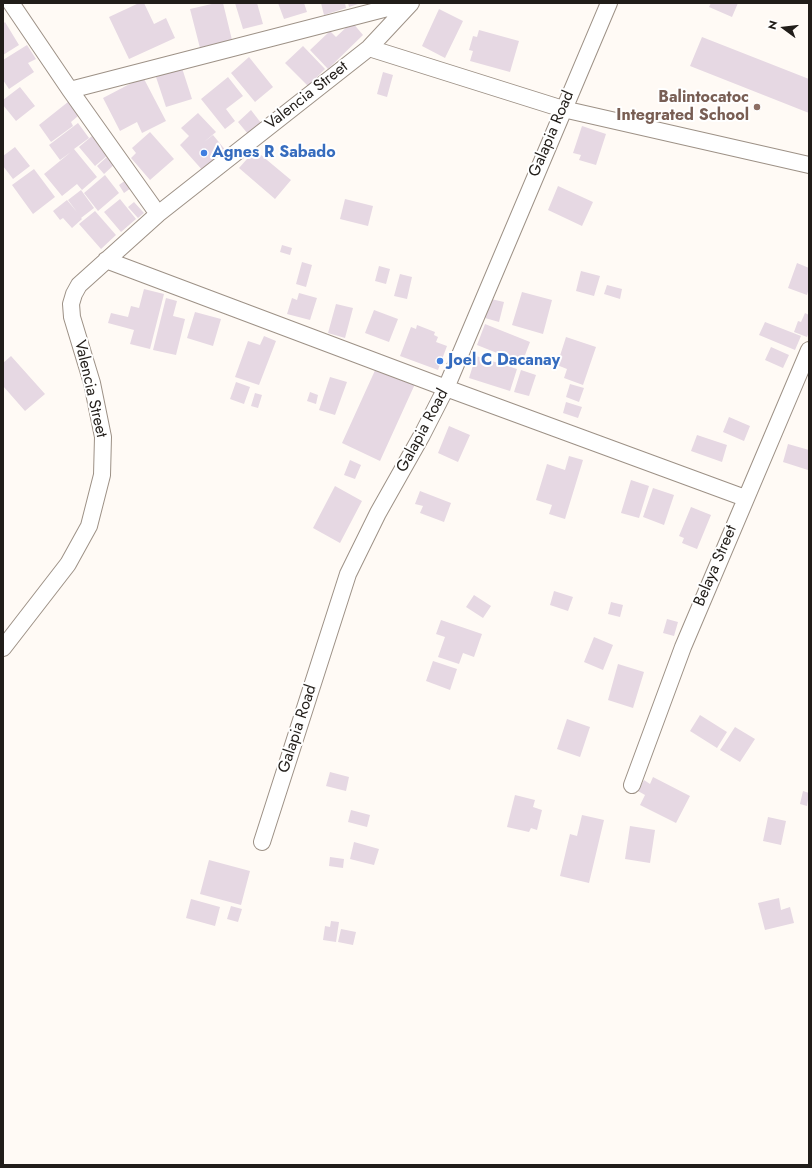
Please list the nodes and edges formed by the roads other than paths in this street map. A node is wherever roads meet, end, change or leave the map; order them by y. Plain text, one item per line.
1 (11, 3) edge
2 (407, 3) edge
3 (411, 3) edge
4 (609, 3) edge
5 (369, 48) junction
6 (70, 90) junction
7 (563, 109) junction
8 (809, 165) edge
9 (158, 214) junction
10 (106, 260) junction
11 (809, 350) edge
12 (446, 388) junction
13 (745, 498) junction
14 (3, 648) edge
15 (632, 786) dead end
16 (262, 842) dead end

1 - 6 street
2 - 6 street
3 - 5 street, Valencia Street
4 - 7 street, Galapia Road
5 - 7 street
5 - 9 street, Valencia Street
6 - 9 street
7 - 8 street
7 - 12 street, Galapia Road
9 - 10 street, Valencia Street
10 - 12 street
10 - 14 street, Valencia Street
11 - 13 street, Belaya Street
12 - 13 street
12 - 16 street, Galapia Road
13 - 15 street, Belaya Street

